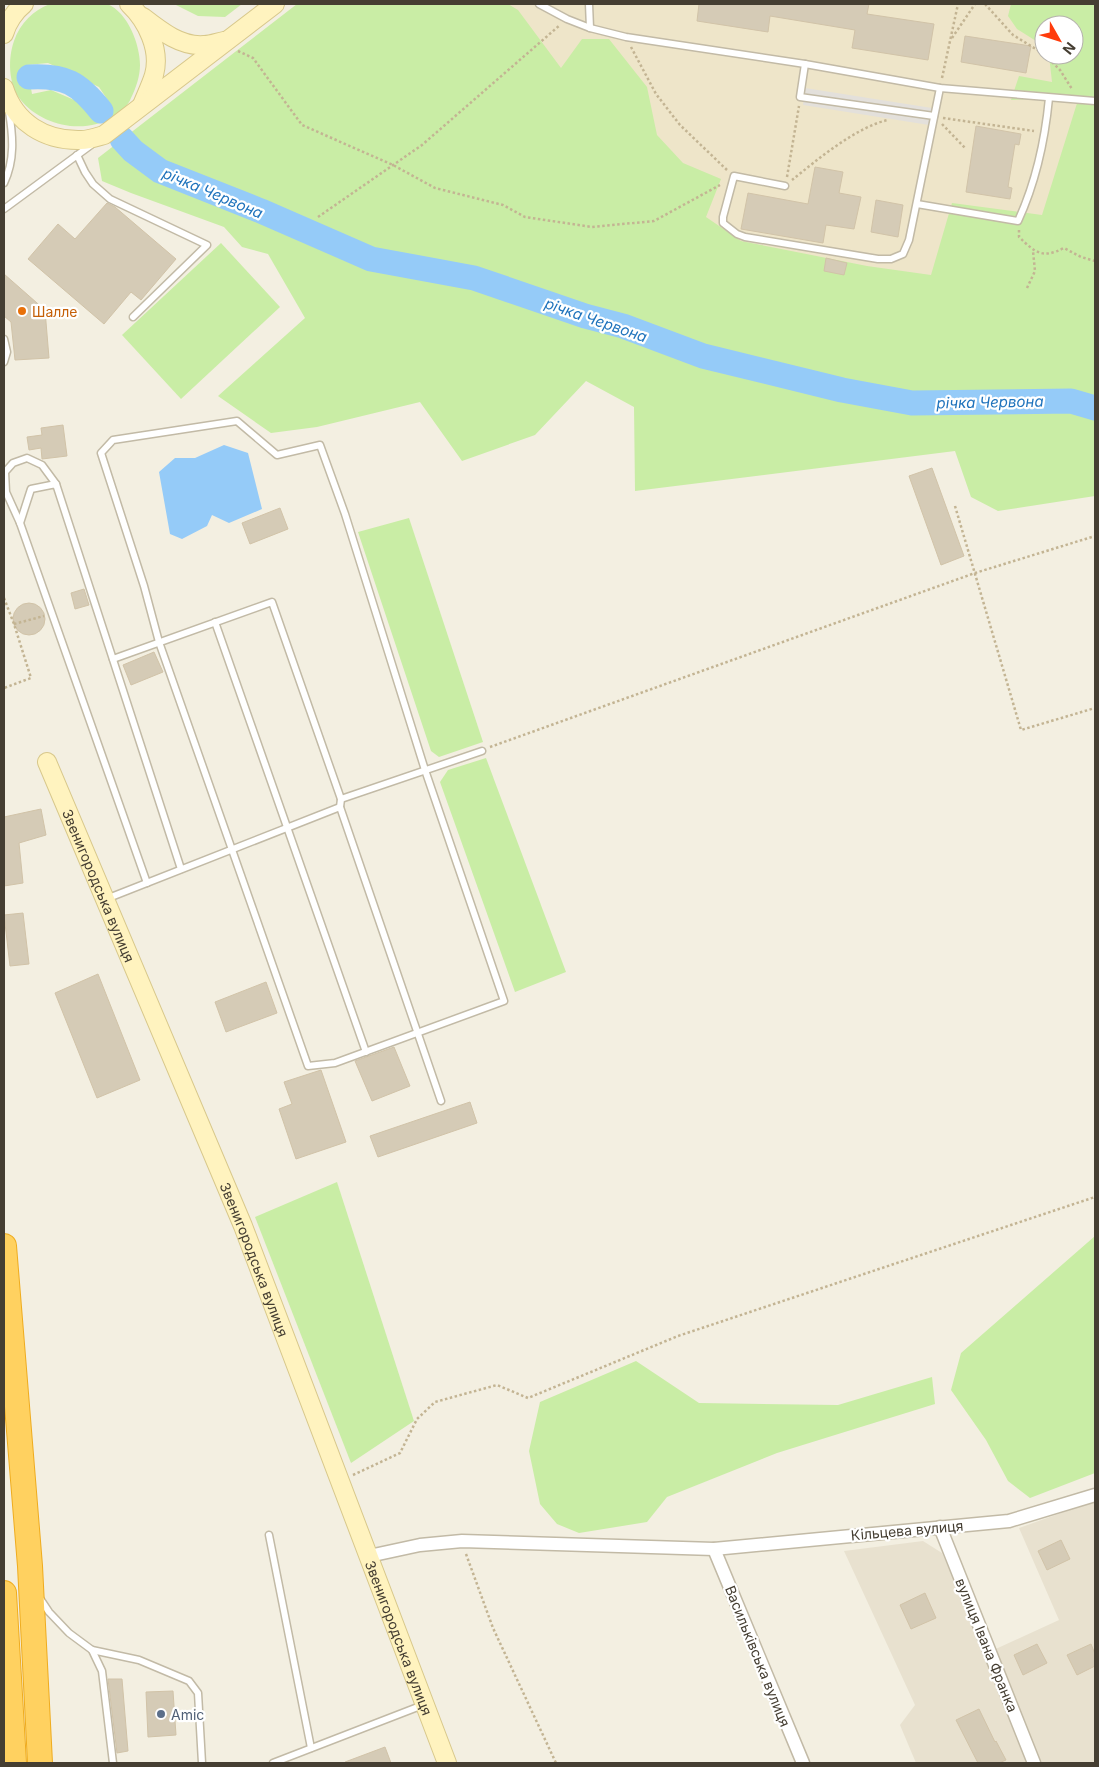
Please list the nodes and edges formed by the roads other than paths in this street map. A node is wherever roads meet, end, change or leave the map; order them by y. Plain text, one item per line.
1 (24, 4) edge
2 (275, 4) edge
3 (539, 4) edge
4 (590, 4) edge
5 (134, 8) edge
6 (4, 28) edge
7 (590, 28) junction
8 (230, 44) junction
9 (805, 64) junction
10 (940, 88) junction
11 (6, 94) edge
12 (1049, 98) junction
13 (1095, 101) edge
14 (142, 105) junction
15 (934, 116) junction
16 (104, 135) junction
17 (78, 155) junction
18 (4, 183) edge
19 (785, 186) road end
20 (916, 204) junction
21 (4, 210) edge
22 (133, 317) dead end
23 (4, 340) edge
24 (4, 362) edge
25 (56, 484) junction
26 (20, 523) junction
27 (215, 622) junction
28 (159, 642) junction
29 (112, 659) junction
30 (482, 750) road end
31 (46, 762) dead end
32 (425, 770) junction
33 (341, 799) junction
34 (340, 807) junction
35 (287, 828) junction
36 (233, 849) junction
37 (181, 870) junction
38 (147, 883) junction
39 (105, 900) junction
40 (417, 1033) junction
41 (366, 1052) junction
42 (441, 1101) dead end
43 (4, 1246) edge
44 (1095, 1495) edge
45 (940, 1527) junction
46 (269, 1535) dead end
47 (714, 1549) junction
48 (370, 1556) junction
49 (31, 1585) junction
50 (4, 1606) edge
51 (92, 1650) junction
52 (424, 1705) junction
53 (312, 1748) junction
54 (14, 1763) edge
55 (40, 1763) edge
56 (113, 1763) edge
57 (202, 1763) edge
58 (272, 1763) edge
59 (447, 1763) edge
60 (803, 1763) edge
61 (1034, 1763) edge

1 - 6 street
2 - 8 street
3 - 7 lane
4 - 7 lane
5 - 8 street
5 - 14 street
7 - 9 lane
8 - 14 street
9 - 10 lane
9 - 15 lane
10 - 12 lane
10 - 15 lane
11 - 16 street
11 - 18 lane
12 - 13 lane
12 - 20 lane
14 - 16 street
15 - 20 lane
16 - 17 lane
17 - 21 lane
17 - 22 lane
19 - 20 lane
23 - 24 lane
25 - 26 lane
25 - 26 lane
25 - 29 lane
26 - 38 lane
27 - 28 lane
27 - 33 lane
27 - 35 lane
28 - 29 lane
28 - 32 lane
28 - 36 lane
29 - 37 lane
30 - 32 lane
31 - 39 street, Звенигородська вулиця
32 - 33 lane
32 - 40 lane
33 - 34 lane
34 - 35 lane
34 - 40 lane
35 - 36 lane
35 - 41 lane
36 - 37 lane
36 - 41 lane
37 - 38 lane
38 - 39 lane
39 - 48 street, Звенигородська вулиця
40 - 41 lane
40 - 42 lane
43 - 49 highway
44 - 45 street, Кільцева вулиця
45 - 47 street, Кільцева вулиця
45 - 61 street, вулиця Івана Франка
46 - 53 lane
47 - 48 street, Кільцева вулиця
47 - 60 street, Васильківська вулиця
48 - 52 street, Звенигородська вулиця
49 - 51 lane
49 - 55 highway
50 - 54 highway
51 - 56 lane
51 - 57 lane
52 - 53 lane
52 - 59 street, Звенигородська вулиця
53 - 58 lane

